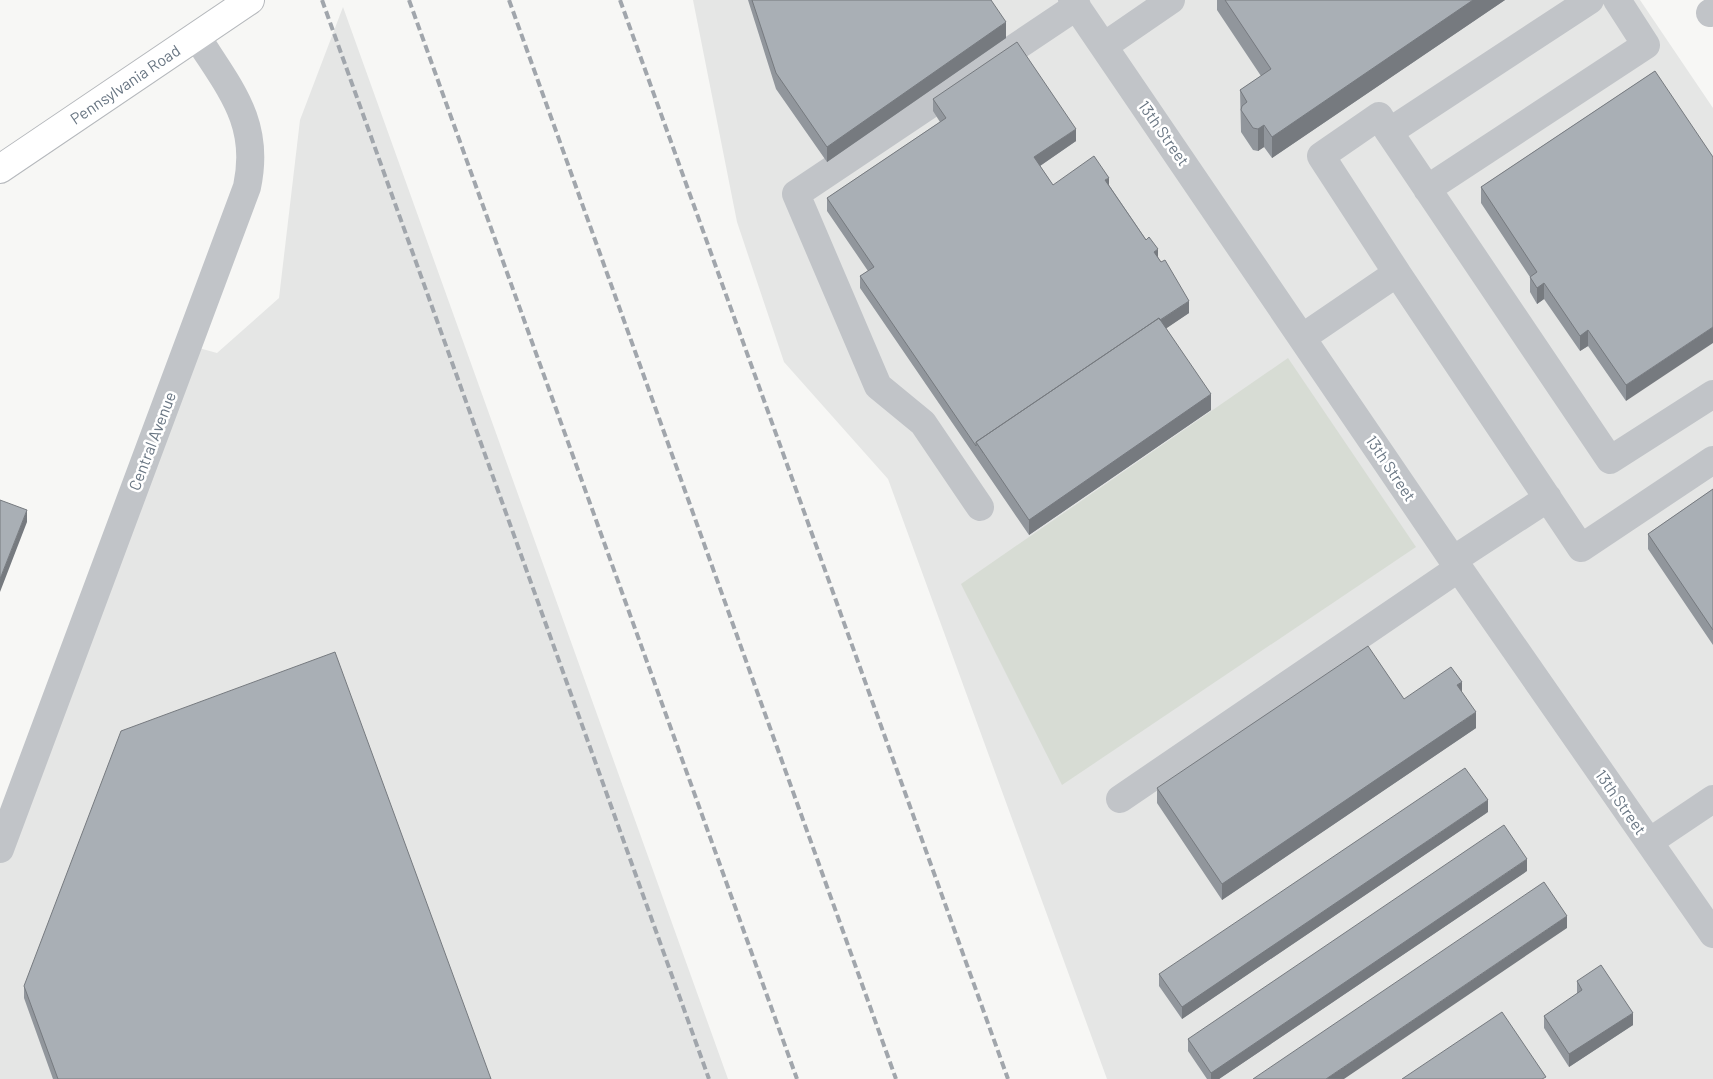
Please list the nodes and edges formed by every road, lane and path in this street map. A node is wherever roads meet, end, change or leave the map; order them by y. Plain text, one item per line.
1 (250, 0) edge
2 (1171, 0) edge
3 (1590, 0) edge
4 (1617, 0) edge
5 (1074, 3) edge
6 (197, 36) junction
7 (1104, 46) junction
8 (1389, 132) junction
9 (0, 169) edge
10 (1427, 189) junction
11 (1398, 273) junction
12 (1302, 337) junction
13 (1713, 394) edge
14 (1713, 460) edge
15 (1548, 498) junction
16 (980, 507) dead end
17 (1456, 564) junction
18 (1120, 799) dead end
19 (1713, 799) edge
20 (1649, 842) junction
21 (0, 849) edge
22 (1713, 934) edge

1 - 6 main road, Pennsylvania Road
2 - 7 street
3 - 8 street
4 - 10 street
5 - 7 street, 13th Street
5 - 16 street
6 - 9 main road, Pennsylvania Road
6 - 21 street, Central Avenue
7 - 12 street, 13th Street
8 - 10 street
8 - 11 street
10 - 13 street
11 - 12 street
11 - 15 street
12 - 17 street, 13th Street
14 - 15 street
15 - 17 street
17 - 18 street
17 - 20 street, 13th Street
19 - 20 street
20 - 22 street, 13th Street

